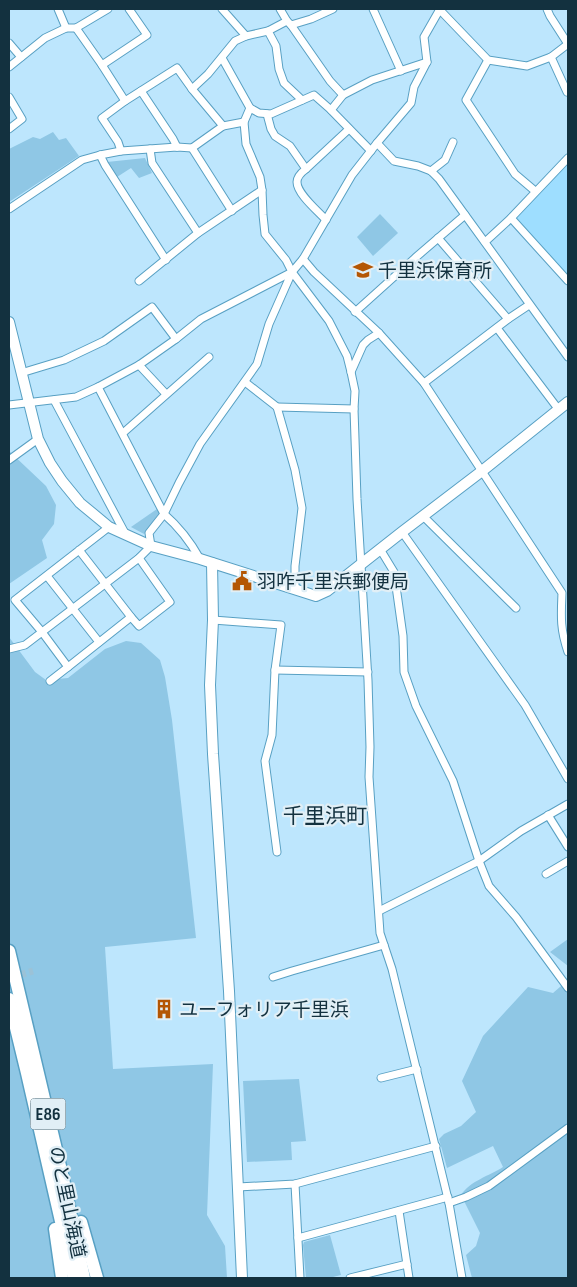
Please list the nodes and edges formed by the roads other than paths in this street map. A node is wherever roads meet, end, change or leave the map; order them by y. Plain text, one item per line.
1 (58, 9) edge
2 (108, 9) edge
3 (129, 9) edge
4 (222, 9) edge
5 (280, 9) edge
6 (333, 9) edge
7 (373, 9) edge
8 (439, 9) edge
9 (547, 9) edge
10 (289, 23) junction
11 (66, 28) junction
12 (76, 28) junction
13 (268, 31) junction
14 (246, 36) junction
15 (9, 43) edge
16 (568, 44) edge
17 (551, 57) junction
18 (21, 58) junction
19 (222, 58) junction
20 (488, 60) junction
21 (427, 62) junction
22 (102, 65) junction
23 (9, 67) edge
24 (401, 71) junction
25 (192, 89) junction
26 (141, 91) junction
27 (568, 91) edge
28 (343, 95) junction
29 (9, 97) edge
30 (302, 100) junction
31 (125, 101) junction
32 (250, 108) junction
33 (331, 110) junction
34 (267, 114) junction
35 (244, 122) junction
36 (223, 126) junction
37 (9, 129) edge
38 (349, 129) junction
39 (453, 142) dead end
40 (377, 143) junction
41 (177, 147) junction
42 (192, 148) junction
43 (150, 149) junction
44 (121, 151) junction
45 (371, 151) junction
46 (100, 155) junction
47 (568, 158) edge
48 (306, 169) junction
49 (431, 171) junction
50 (262, 190) junction
51 (535, 192) junction
52 (9, 210) edge
53 (232, 211) junction
54 (465, 215) junction
55 (510, 218) junction
56 (326, 220) junction
57 (198, 233) junction
58 (438, 238) junction
59 (486, 242) junction
60 (303, 258) junction
61 (166, 260) junction
62 (292, 272) junction
63 (139, 282) dead end
64 (568, 282) edge
65 (530, 304) junction
66 (355, 312) junction
67 (508, 319) junction
68 (9, 322) edge
69 (496, 328) junction
70 (378, 334) junction
71 (176, 339) junction
72 (568, 356) edge
73 (209, 357) dead end
74 (139, 365) junction
75 (352, 372) junction
76 (21, 373) junction
77 (245, 382) junction
78 (424, 383) junction
79 (98, 387) junction
80 (166, 394) junction
81 (54, 400) junction
82 (28, 402) junction
83 (568, 402) edge
84 (9, 405) edge
85 (277, 407) junction
86 (354, 409) junction
87 (559, 410) junction
88 (123, 433) junction
89 (38, 439) junction
90 (9, 460) edge
91 (482, 471) junction
92 (164, 514) junction
93 (423, 516) junction
94 (109, 527) junction
95 (402, 532) junction
96 (126, 536) junction
97 (151, 546) junction
98 (79, 550) junction
99 (380, 550) junction
100 (139, 558) junction
101 (200, 559) junction
102 (362, 563) junction
103 (212, 564) junction
104 (47, 576) junction
105 (105, 584) junction
106 (295, 589) junction
107 (74, 608) junction
108 (516, 608) dead end
109 (131, 617) junction
110 (213, 620) junction
111 (42, 632) junction
112 (99, 642) junction
113 (9, 649) edge
114 (568, 652) edge
115 (68, 667) junction
116 (276, 670) junction
117 (368, 672) junction
118 (50, 681) dead end
119 (568, 779) edge
120 (568, 804) edge
121 (548, 814) junction
122 (568, 847) edge
123 (277, 852) dead end
124 (479, 861) junction
125 (568, 861) edge
126 (546, 874) dead end
127 (379, 911) junction
128 (384, 945) junction
129 (9, 951) edge
130 (273, 977) dead end
131 (568, 988) edge
132 (9, 999) edge
133 (417, 1069) junction
134 (27, 1073) junction
135 (381, 1078) dead end
136 (46, 1108) junction
137 (568, 1128) edge
138 (436, 1146) junction
139 (295, 1184) junction
140 (238, 1187) junction
141 (449, 1200) junction
142 (399, 1211) junction
143 (298, 1238) junction
144 (407, 1264) junction
145 (62, 1278) edge
146 (74, 1278) edge
147 (84, 1278) edge
148 (97, 1278) edge
149 (242, 1278) edge
150 (300, 1278) edge
151 (350, 1278) edge
152 (409, 1278) edge
153 (462, 1278) edge

1 - 11 street
2 - 12 street
3 - 22 street
4 - 14 street
5 - 10 street
6 - 10 street
7 - 24 street
8 - 20 street
8 - 21 street
9 - 16 street
10 - 13 street
10 - 28 street
11 - 12 street
11 - 18 street
12 - 22 street
13 - 14 street
13 - 30 street
14 - 19 street
15 - 18 street
16 - 17 street
17 - 20 street
17 - 27 street
18 - 23 street
19 - 25 street
19 - 32 street
20 - 51 street
21 - 24 street
21 - 40 street
22 - 31 street
24 - 28 street
25 - 26 street
25 - 36 street
26 - 31 street
26 - 41 street
28 - 33 street
29 - 37 street
30 - 33 street
30 - 34 street
31 - 44 street
32 - 34 street
32 - 35 street
33 - 38 street
34 - 48 street
35 - 36 street
35 - 50 street
36 - 42 street
38 - 45 street
38 - 48 street
39 - 49 street
40 - 45 street
40 - 49 street
41 - 42 street
41 - 43 street
42 - 53 street
43 - 44 street
43 - 57 street
44 - 46 street
45 - 56 street
46 - 52 street
46 - 61 street
47 - 51 street
48 - 56 street
49 - 54 street
50 - 53 street
50 - 62 street
51 - 55 street
53 - 57 street
54 - 58 street
54 - 59 street
55 - 59 street
55 - 64 street
56 - 60 street
57 - 61 street
58 - 66 street
58 - 67 street
59 - 65 street
60 - 62 street
60 - 66 street
61 - 63 street
62 - 71 street
62 - 75 street
62 - 77 street
65 - 67 street
65 - 72 street
66 - 70 street
67 - 69 street
68 - 76 street
69 - 78 street
69 - 87 street
70 - 75 street
70 - 78 street
71 - 74 street
71 - 76 street
73 - 80 street
74 - 79 street
74 - 80 street
75 - 86 street
76 - 82 street
77 - 85 street
77 - 92 street
78 - 91 street
79 - 81 street
79 - 88 street
80 - 88 street
81 - 82 street
81 - 96 street
82 - 84 street
82 - 89 street
83 - 87 street
85 - 86 street
85 - 106 street
86 - 102 street
87 - 91 street
88 - 92 street
89 - 90 street
89 - 94 street
91 - 93 street
91 - 114 street
92 - 97 street
92 - 101 street
93 - 95 street
93 - 108 street
94 - 96 street
94 - 98 street
95 - 99 street
95 - 119 street
96 - 97 street
97 - 100 street
97 - 101 street
98 - 104 street
98 - 105 street
99 - 102 street
99 - 124 street
100 - 105 street
100 - 109 street
101 - 103 street
102 - 106 street
102 - 117 street
103 - 106 street
103 - 110 street
104 - 107 street
104 - 111 street
105 - 107 street
105 - 109 street
107 - 111 street
107 - 112 street
109 - 112 street
110 - 116 street
110 - 140 street
111 - 113 street
111 - 115 street
112 - 115 street
115 - 118 street
116 - 117 street
116 - 123 street
117 - 127 street
120 - 121 street
121 - 122 street
121 - 124 street
124 - 127 street
124 - 131 street
125 - 126 street
127 - 128 street
128 - 130 street
128 - 133 street
129 - 136 highway, のと里山海道 / E86
132 - 134 highway, のと里山海道 / E86
133 - 135 street
133 - 138 street
134 - 145 highway
134 - 146 highway, のと里山海道 / E86
136 - 147 highway, のと里山海道 / E86
136 - 148 highway
137 - 141 street
138 - 139 street
138 - 141 street
139 - 140 street
139 - 143 street
140 - 149 street
141 - 142 street
141 - 153 street
142 - 143 street
142 - 144 street
143 - 150 street
144 - 151 street
144 - 152 street

